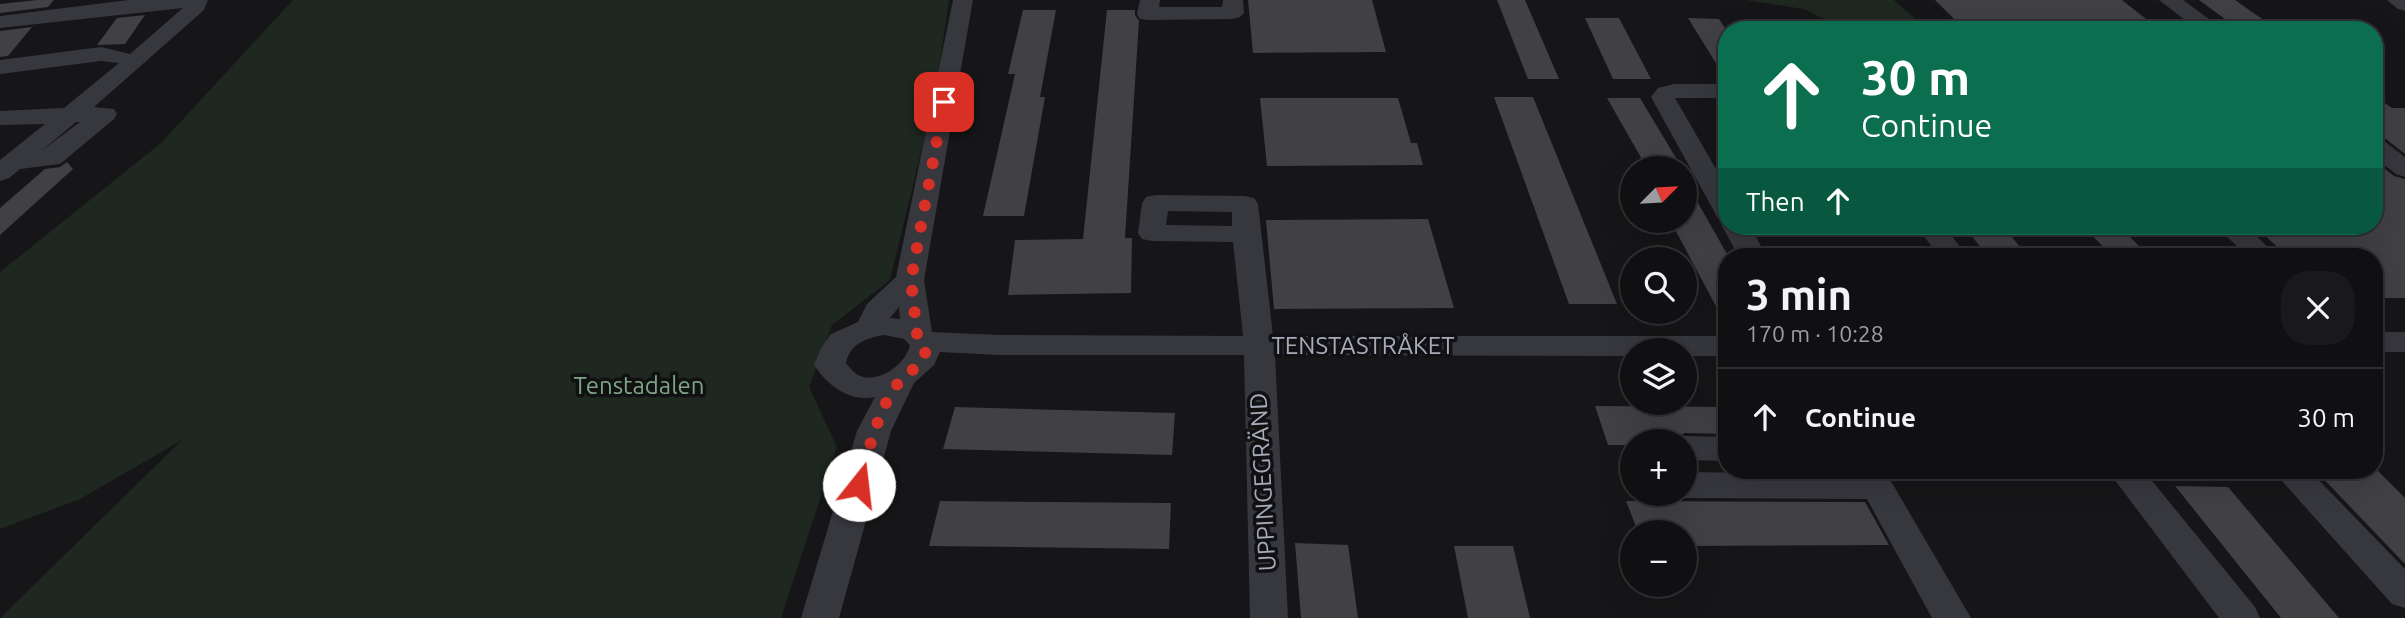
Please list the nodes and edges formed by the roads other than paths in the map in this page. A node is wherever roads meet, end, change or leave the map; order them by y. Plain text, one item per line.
1 (963, 0) edge
2 (1150, 0) edge
3 (1233, 0) edge
4 (2398, 0) edge
5 (2405, 5) edge
6 (2169, 8) edge
7 (2187, 21) edge
8 (0, 22) edge
9 (121, 57) dead end
10 (0, 67) edge
11 (1718, 91) edge
12 (68, 115) junction
13 (0, 118) edge
14 (2383, 152) edge
15 (7, 167) edge
16 (2405, 169) edge
17 (1718, 195) edge
18 (1245, 234) dead end
19 (2240, 235) edge
20 (2254, 248) edge
21 (911, 280) junction
22 (870, 328) junction
23 (2383, 342) edge
24 (2405, 342) edge
25 (1718, 345) edge
26 (1259, 346) junction
27 (915, 355) junction
28 (851, 384) junction
29 (874, 432) junction
30 (1697, 448) edge
31 (1718, 449) edge
32 (1873, 479) edge
33 (2131, 479) edge
34 (2298, 479) edge
35 (1697, 485) edge
36 (2405, 593) edge
37 (820, 618) edge
38 (1269, 618) edge
39 (1952, 618) edge
40 (2241, 618) edge

1 - 21 street
2 - 3 street
4 - 5 street
6 - 7 street
8 - 12 street
9 - 10 street
11 - 17 street
12 - 13 street
12 - 15 street
12 - 15 street
14 - 16 street
18 - 26 street, UPPINGEGRÄND
19 - 20 street
21 - 22 street
21 - 27 street
22 - 27 street
22 - 28 street
23 - 24 street
25 - 26 street, TENSTASTRÅKET
26 - 27 street, TENSTASTRÅKET
26 - 38 street, UPPINGEGRÄND
27 - 28 street
27 - 29 street
28 - 29 street
29 - 37 street
30 - 31 street
32 - 35 street
32 - 39 street
33 - 40 street
34 - 36 street

